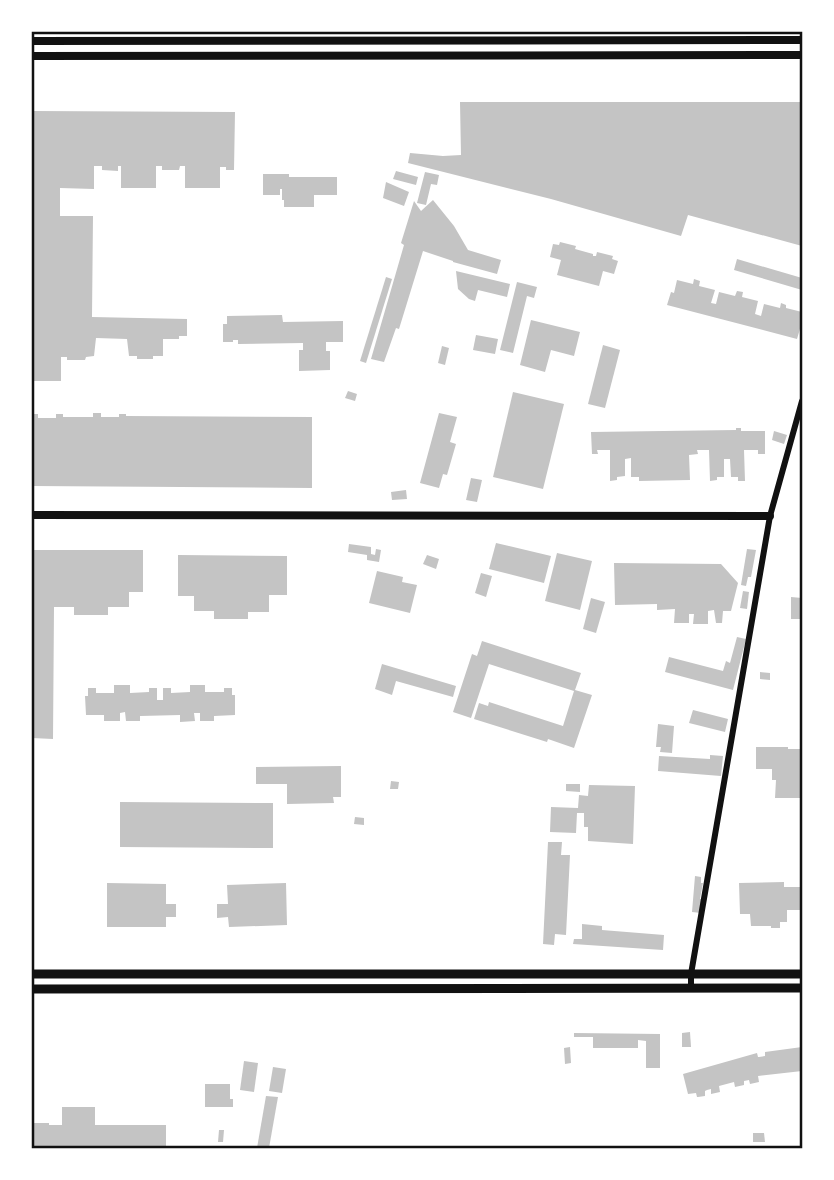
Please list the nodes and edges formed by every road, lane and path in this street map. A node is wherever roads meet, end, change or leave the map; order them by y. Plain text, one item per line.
1 (803, 40) edge
2 (32, 41) edge
3 (803, 55) edge
4 (32, 56) edge
5 (803, 401) edge
6 (32, 515) edge
7 (770, 516) junction
8 (32, 974) edge
9 (691, 974) junction
10 (803, 974) edge
11 (691, 988) junction
12 (803, 988) edge
13 (32, 989) edge

1 - 2 street
3 - 4 street
5 - 7 street
6 - 7 street
7 - 9 street
8 - 9 main road
9 - 10 main road
9 - 11 street
11 - 12 main road
11 - 13 main road

